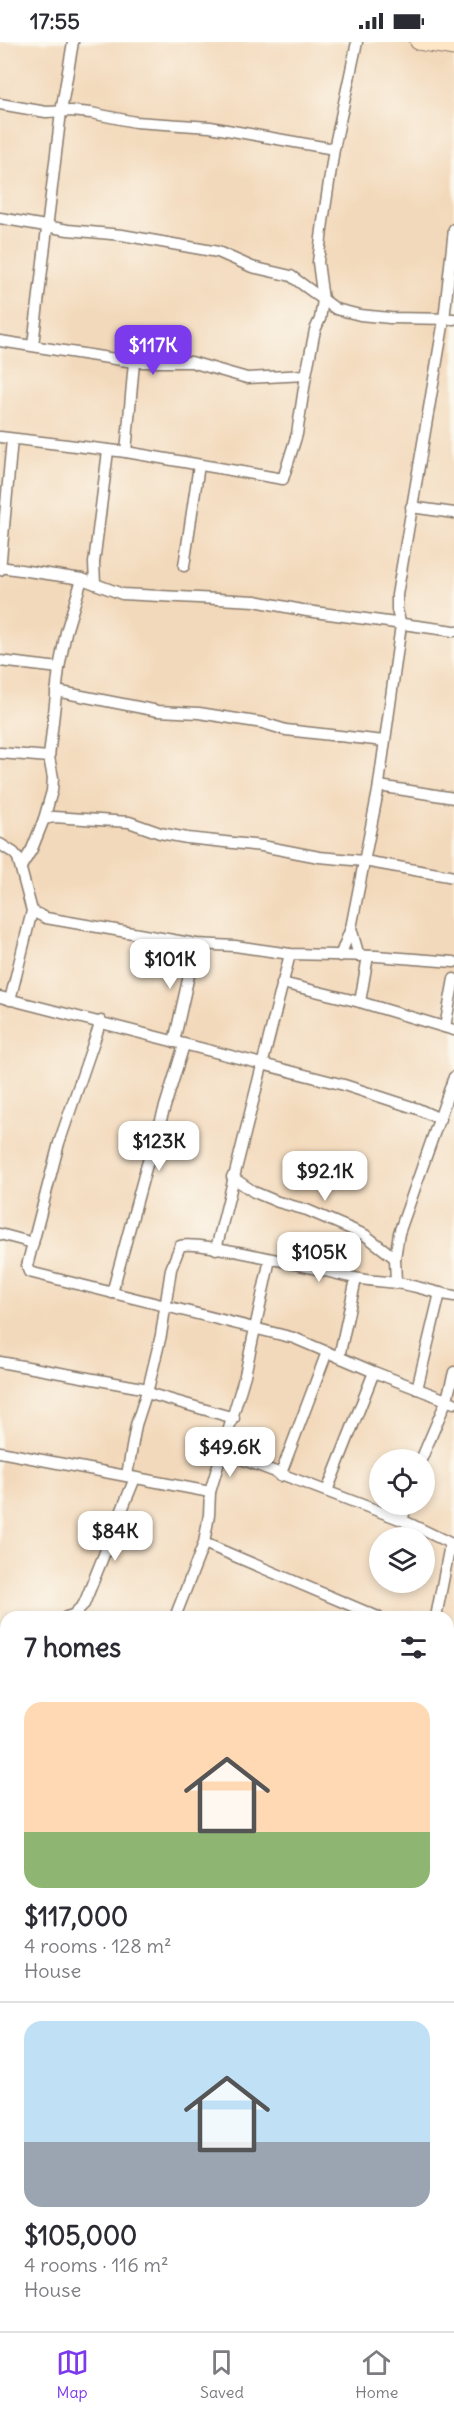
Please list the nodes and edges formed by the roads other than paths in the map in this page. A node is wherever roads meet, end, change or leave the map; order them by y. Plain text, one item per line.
1 (73, 42) edge
2 (357, 42) edge
3 (418, 42) edge
4 (454, 48) edge
5 (0, 104) edge
6 (61, 112) junction
7 (334, 149) junction
8 (0, 218) edge
9 (48, 226) junction
10 (454, 229) edge
11 (323, 300) junction
12 (449, 319) edge
13 (0, 341) edge
14 (33, 345) junction
15 (134, 362) junction
16 (306, 375) junction
17 (0, 438) edge
18 (12, 439) junction
19 (108, 451) junction
20 (126, 452) junction
21 (199, 465) junction
22 (411, 507) junction
23 (454, 513) edge
24 (184, 566) dead end
25 (0, 568) edge
26 (82, 579) junction
27 (95, 583) junction
28 (401, 625) junction
29 (454, 631) edge
30 (0, 661) edge
31 (59, 668) junction
32 (56, 691) junction
33 (384, 741) junction
34 (0, 753) edge
35 (50, 757) junction
36 (379, 786) junction
37 (454, 798) edge
38 (44, 819) junction
39 (0, 844) edge
40 (32, 849) junction
41 (14, 853) junction
42 (364, 861) junction
43 (21, 867) junction
44 (454, 877) edge
45 (32, 911) junction
46 (46, 918) junction
47 (351, 928) junction
48 (28, 929) junction
49 (196, 944) junction
50 (454, 951) edge
51 (290, 954) junction
52 (340, 956) junction
53 (363, 956) junction
54 (454, 962) edge
55 (454, 967) edge
56 (454, 979) edge
57 (282, 983) junction
58 (5, 998) edge
59 (360, 1002) junction
60 (101, 1021) junction
61 (450, 1029) edge
62 (179, 1043) junction
63 (263, 1065) junction
64 (454, 1077) edge
65 (440, 1119) junction
66 (232, 1177) junction
67 (0, 1234) edge
68 (33, 1243) junction
69 (216, 1249) junction
70 (395, 1258) junction
71 (270, 1259) junction
72 (356, 1279) junction
73 (396, 1282) junction
74 (112, 1293) junction
75 (440, 1293) junction
76 (454, 1296) edge
77 (165, 1305) junction
78 (256, 1328) junction
79 (327, 1352) junction
80 (339, 1357) junction
81 (0, 1362) edge
82 (374, 1372) junction
83 (454, 1372) edge
84 (417, 1389) junction
85 (147, 1391) junction
86 (450, 1401) edge
87 (234, 1418) junction
88 (426, 1449) edge
89 (0, 1452) edge
90 (223, 1452) junction
91 (131, 1476) junction
92 (280, 1476) junction
93 (327, 1491) junction
94 (210, 1492) junction
95 (404, 1515) edge
96 (402, 1520) junction
97 (204, 1543) junction
98 (452, 1545) edge
99 (77, 1611) edge
100 (177, 1611) edge
101 (364, 1611) edge
102 (437, 1611) edge

1 - 6 street
2 - 7 street
3 - 4 street
5 - 6 street
6 - 7 street
6 - 9 street
7 - 11 street
8 - 9 street
9 - 11 street
9 - 14 street
10 - 12 street
11 - 12 street
11 - 16 street
12 - 22 street
13 - 14 street
14 - 15 street
15 - 16 street
15 - 20 street
16 - 21 street
17 - 18 street
18 - 19 street
18 - 25 street
19 - 20 street
19 - 27 street
20 - 21 street
21 - 24 street
22 - 23 street
22 - 28 street
25 - 26 street
26 - 27 street
26 - 31 street
27 - 28 street
28 - 29 street
28 - 33 street
30 - 31 street
31 - 32 street
32 - 33 street
32 - 35 street
33 - 36 street
34 - 35 street
35 - 38 street
36 - 37 street
36 - 42 street
38 - 40 street
38 - 42 street
39 - 41 street
40 - 41 street
40 - 43 street
41 - 43 street
42 - 44 street
42 - 47 street
43 - 45 street
45 - 46 street
45 - 48 street
46 - 48 street
46 - 49 street
47 - 52 street
47 - 53 street
48 - 58 street
49 - 51 street
49 - 62 street
50 - 54 street
51 - 52 street
51 - 57 street
52 - 53 street
53 - 54 street
53 - 59 street
54 - 55 street
56 - 61 street
57 - 59 street
57 - 63 street
58 - 60 street
59 - 61 street
60 - 62 street
60 - 68 street
62 - 63 street
62 - 74 street
63 - 65 street
63 - 66 street
64 - 65 street
65 - 70 street
66 - 69 street
66 - 70 street
67 - 68 street
68 - 74 street
69 - 71 street
69 - 77 street
70 - 73 street
71 - 72 street
71 - 78 street
72 - 73 street
72 - 80 street
73 - 75 street
74 - 77 street
75 - 76 street
75 - 84 street
77 - 78 street
77 - 85 street
78 - 79 street
78 - 87 street
79 - 80 street
79 - 92 street
80 - 82 street
81 - 85 street
82 - 84 street
82 - 93 street
83 - 86 street
84 - 86 street
85 - 87 street
85 - 91 street
86 - 88 street
87 - 90 street
89 - 91 street
90 - 92 street
90 - 94 street
91 - 94 street
91 - 99 street
92 - 93 street
93 - 96 street
94 - 97 street
95 - 96 street
96 - 98 street
97 - 100 street
97 - 101 street
98 - 102 street

